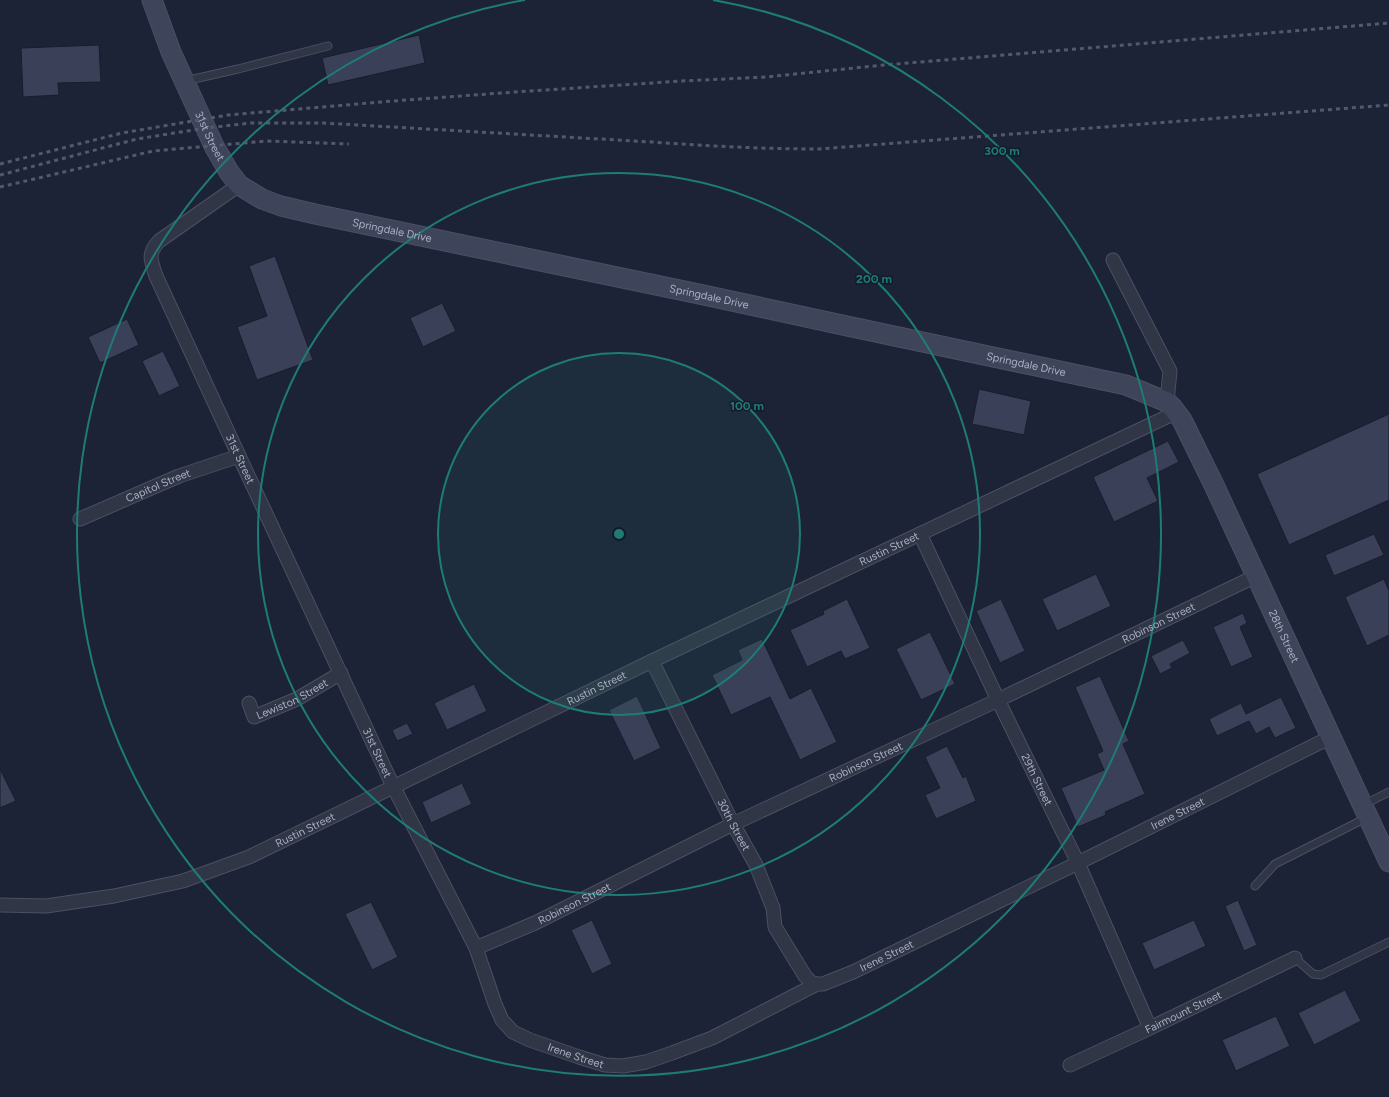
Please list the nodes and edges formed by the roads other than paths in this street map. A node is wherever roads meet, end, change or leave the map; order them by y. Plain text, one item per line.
1 (152, 0) edge
2 (328, 46) dead end
3 (184, 81) junction
4 (239, 185) junction
5 (1113, 260) dead end
6 (1172, 407) junction
7 (238, 456) junction
8 (80, 518) dead end
9 (920, 534) junction
10 (1256, 576) junction
11 (652, 661) junction
12 (341, 673) junction
13 (998, 700) junction
14 (249, 703) dead end
15 (1331, 738) junction
16 (394, 786) junction
17 (1389, 792) edge
18 (1365, 811) junction
19 (733, 824) junction
20 (1389, 862) edge
21 (1078, 863) junction
22 (1255, 886) dead end
23 (0, 904) edge
24 (1389, 942) edge
25 (476, 948) junction
26 (1295, 958) joint
27 (817, 984) junction
28 (1150, 1028) junction
29 (1070, 1065) dead end

1 - 3 street, 31st Street
2 - 3 lane
3 - 4 street, 31st Street
4 - 6 street, Springdale Drive
4 - 7 street, 31st Street
5 - 6 street
6 - 9 street, Rustin Street
6 - 10 street, 28th Street
7 - 8 street, Capitol Street
7 - 12 street, 31st Street
9 - 11 street, Rustin Street
9 - 13 street, 29th Street
10 - 13 street, Robinson Street
10 - 15 street, 28th Street
11 - 16 street, Rustin Street
11 - 19 street, 30th Street
12 - 14 street, Lewiston Street
12 - 16 street, 31st Street
13 - 19 street, Robinson Street
13 - 21 street, 29th Street
15 - 18 street, 28th Street
15 - 21 street, Irene Street
16 - 23 street, Rustin Street
16 - 25 street, 31st Street
17 - 18 lane
18 - 20 street, 28th Street
18 - 22 lane
19 - 25 street, Robinson Street
19 - 27 street, 30th Street
21 - 27 street, Irene Street
21 - 28 street, 29th Street
24 - 26 lane
25 - 27 street, Irene Street
26 - 28 street, Fairmount Street
28 - 29 street, Fairmount Street

